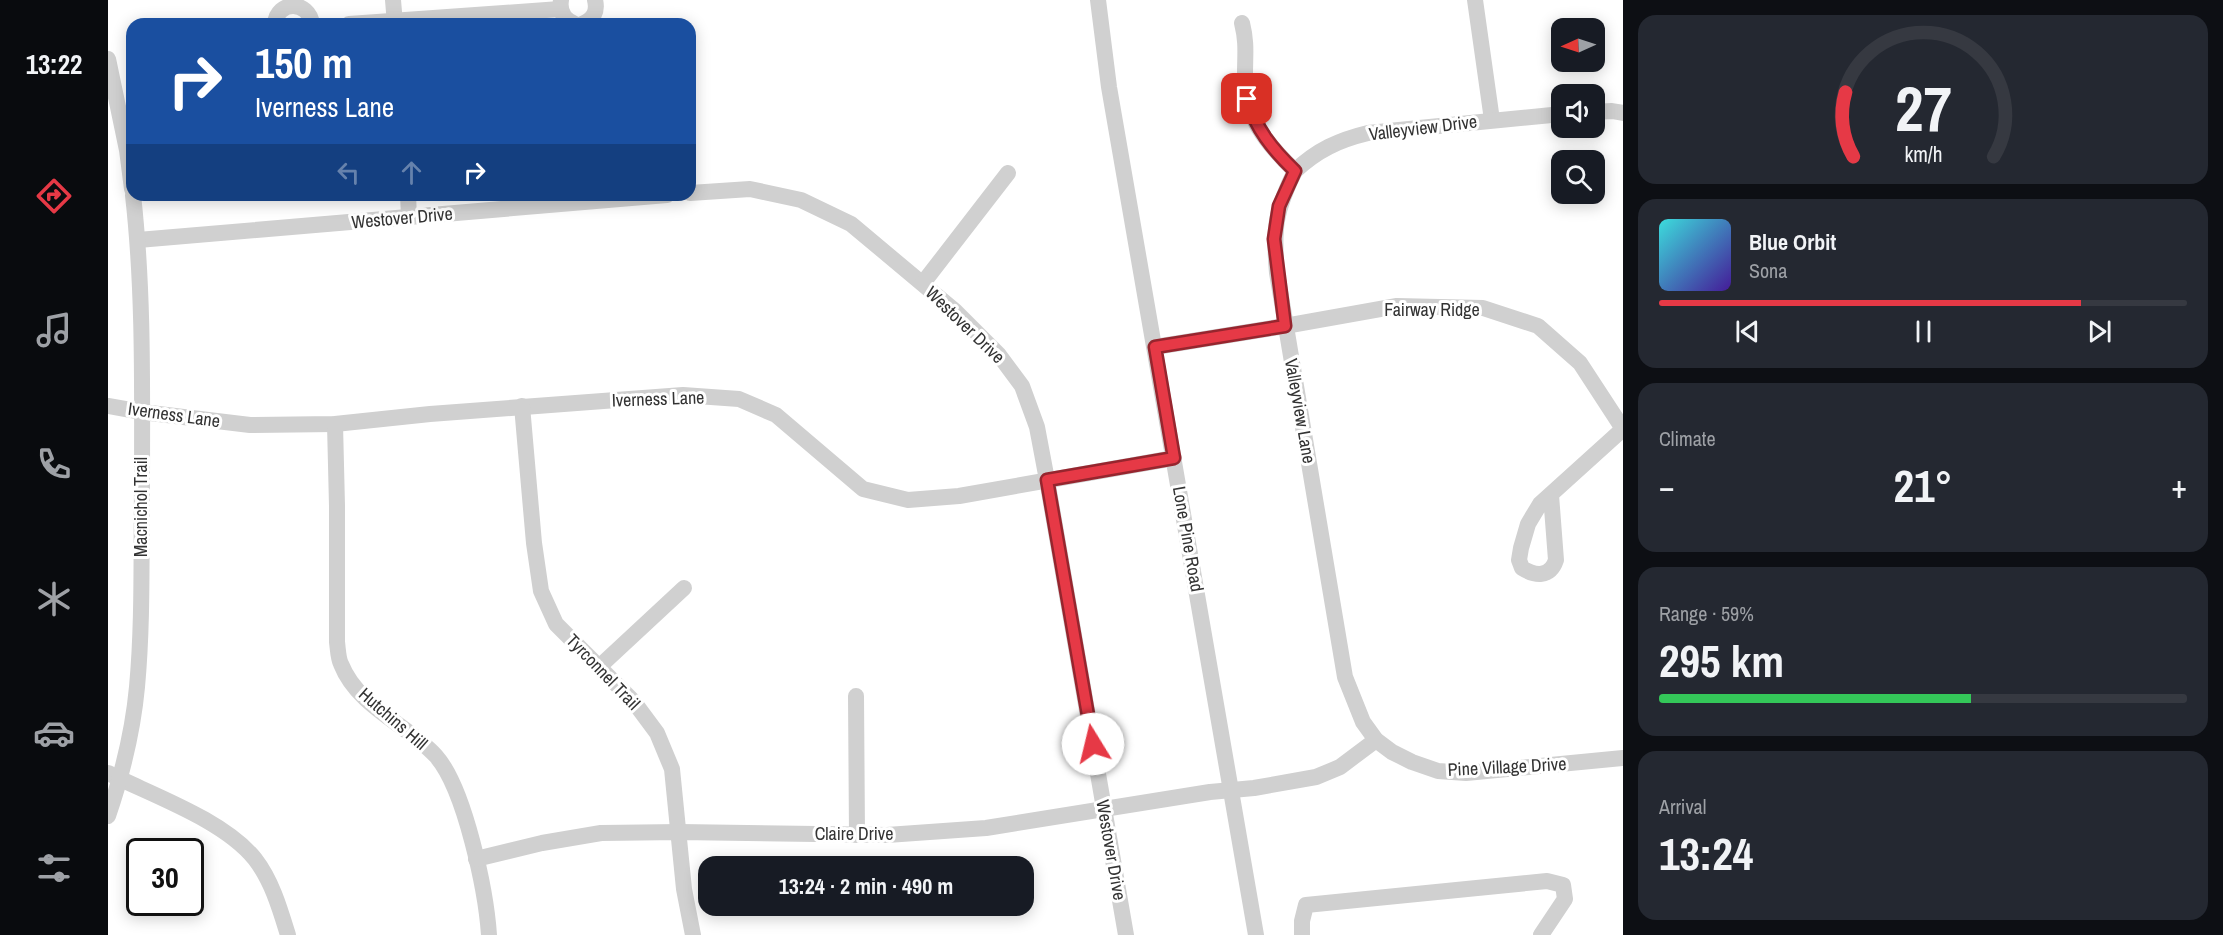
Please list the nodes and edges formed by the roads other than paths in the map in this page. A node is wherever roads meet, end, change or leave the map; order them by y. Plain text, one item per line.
1 (393, 0) edge
2 (595, 0) edge
3 (1098, 0) edge
4 (1476, 0) edge
5 (561, 4) edge
6 (276, 18) edge
7 (310, 18) edge
8 (395, 18) edge
9 (439, 18) edge
10 (591, 18) edge
11 (1242, 23) dead end
12 (108, 59) edge
13 (1605, 112) edge
14 (1623, 113) edge
15 (1551, 115) edge
16 (1492, 120) junction
17 (126, 141) edge
18 (1295, 171) junction
19 (1008, 173) dead end
20 (696, 193) edge
21 (134, 201) edge
22 (409, 201) edge
23 (597, 201) edge
24 (410, 217) junction
25 (138, 240) junction
26 (923, 284) junction
27 (1285, 326) junction
28 (1155, 347) junction
29 (108, 406) edge
30 (522, 406) junction
31 (142, 412) junction
32 (335, 424) junction
33 (1623, 429) edge
34 (1174, 458) junction
35 (1047, 480) junction
36 (1551, 495) dead end
37 (684, 588) dead end
38 (598, 667) junction
39 (856, 696) dead end
40 (1376, 740) junction
41 (1623, 758) edge
42 (114, 776) edge
43 (1231, 790) junction
44 (1104, 808) junction
45 (108, 816) edge
46 (680, 832) junction
47 (857, 835) junction
48 (476, 859) junction
49 (288, 935) edge
50 (489, 935) edge
51 (693, 935) edge
52 (1126, 935) edge
53 (1256, 935) edge
54 (1302, 935) edge
55 (1540, 935) edge

1 - 8 street
2 - 10 street
3 - 28 street, Lone Pine Road
4 - 16 street
5 - 9 street
6 - 7 street
11 - 18 street
12 - 17 street
13 - 14 street
15 - 16 street, Valleyview Drive
16 - 18 street, Valleyview Drive
18 - 27 street, Valleyview Lane
19 - 26 street
20 - 26 street, Westover Drive
21 - 25 street, Macnichol Trail
22 - 24 street
23 - 24 street, Westover Drive
24 - 25 street, Westover Drive
25 - 31 street, Macnichol Trail
26 - 35 street, Westover Drive
27 - 28 street, Fairway Ridge
27 - 33 street, Fairway Ridge
27 - 40 street, Valleyview Lane
28 - 34 street, Lone Pine Road
29 - 31 street, Iverness Lane
30 - 32 street, Iverness Lane
30 - 35 street, Iverness Lane
30 - 38 street, Tyrconnel Trail
31 - 32 street, Iverness Lane
31 - 42 street, Macnichol Trail
32 - 48 street, Hutchins Hill
33 - 36 street
34 - 35 street, Iverness Lane
34 - 43 street, Lone Pine Road
35 - 44 street, Westover Drive
37 - 38 street
38 - 46 street, Tyrconnel Trail
39 - 47 street
40 - 41 street, Pine Village Drive
40 - 43 street
42 - 45 street, Macnichol Trail
42 - 49 street
43 - 44 street, Claire Drive
43 - 53 street, Lone Pine Road
44 - 47 street, Claire Drive
44 - 52 street, Westover Drive
46 - 47 street, Claire Drive
46 - 48 street, Claire Drive
46 - 51 street, Tyrconnel Trail
48 - 50 street, Hutchins Hill
54 - 55 street

